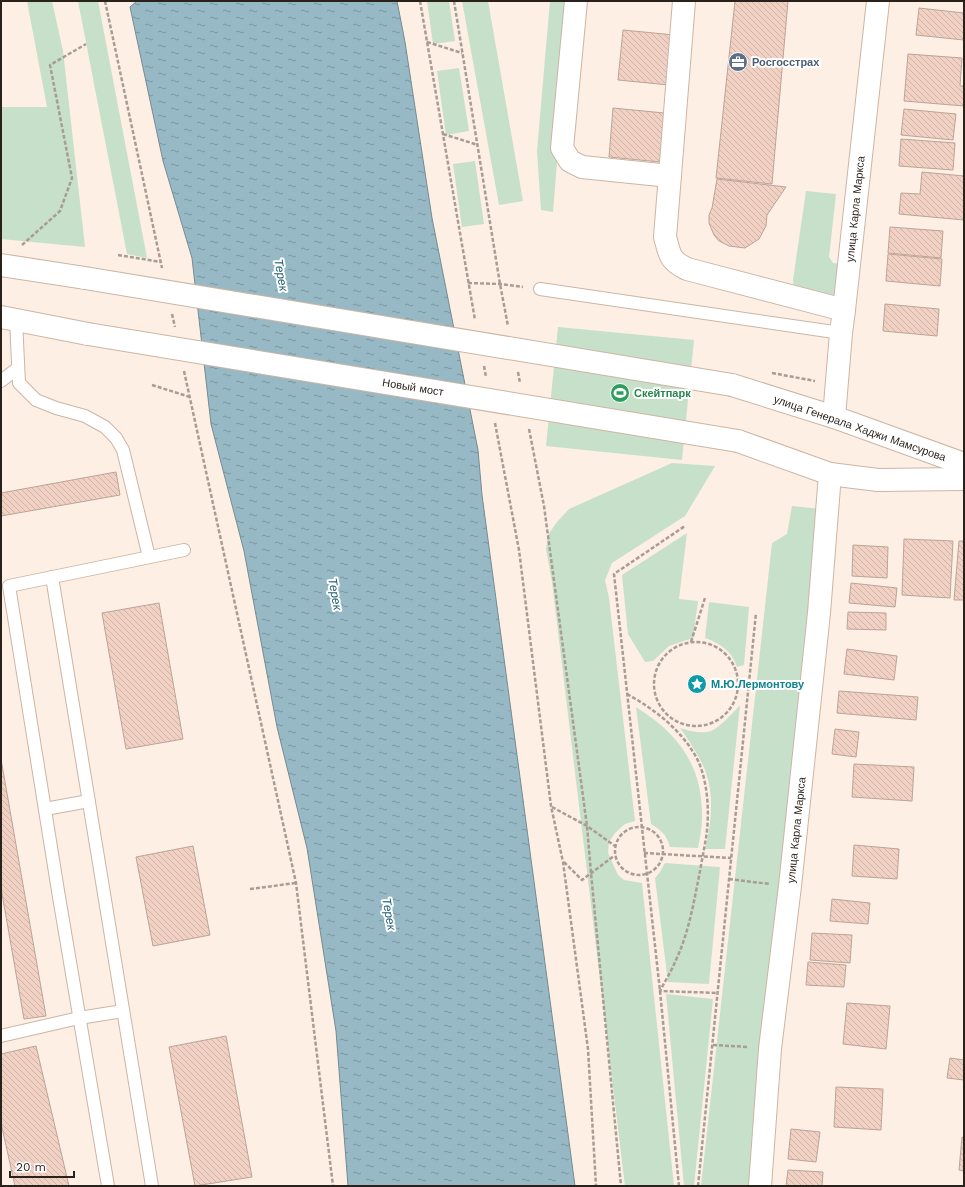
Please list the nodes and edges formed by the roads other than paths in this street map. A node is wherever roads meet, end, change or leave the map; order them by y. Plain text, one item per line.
1 (576, 1) edge
2 (684, 1) edge
3 (878, 1) edge
4 (670, 176) junction
5 (1, 265) edge
6 (540, 289) road end
7 (844, 310) junction
8 (8, 318) edge
9 (841, 333) junction
10 (18, 368) junction
11 (1, 381) edge
12 (834, 416) junction
13 (738, 441) joint
14 (964, 464) edge
15 (830, 474) junction
16 (964, 479) edge
17 (184, 550) dead end
18 (149, 557) junction
19 (52, 577) junction
20 (89, 801) junction
21 (45, 809) junction
22 (123, 1011) junction
23 (79, 1018) junction
24 (1, 1036) edge
25 (108, 1186) edge
26 (152, 1186) edge
27 (760, 1186) edge

1 - 4 main road
2 - 4 main road
3 - 7 main road, улица Карла Маркса
4 - 7 main road
5 - 12 main road, улица Генерала Хаджи Мамсурова, bridge
6 - 9 lane
7 - 9 main road, улица Карла Маркса
8 - 10 lane
8 - 13 main road, Новый мост, bridge
9 - 12 main road, улица Карла Маркса
10 - 11 lane
10 - 18 lane
12 - 14 main road, улица Генерала Хаджи Мамсурова
13 - 15 main road, улица Генерала Хаджи Мамсурова
15 - 16 main road, улица Генерала Хаджи Мамсурова
15 - 27 main road, улица Карла Маркса
17 - 18 lane
18 - 19 lane
19 - 20 lane
19 - 21 lane
20 - 21 lane
20 - 22 lane
21 - 23 lane
22 - 23 lane
22 - 26 lane
23 - 24 lane
23 - 25 lane

